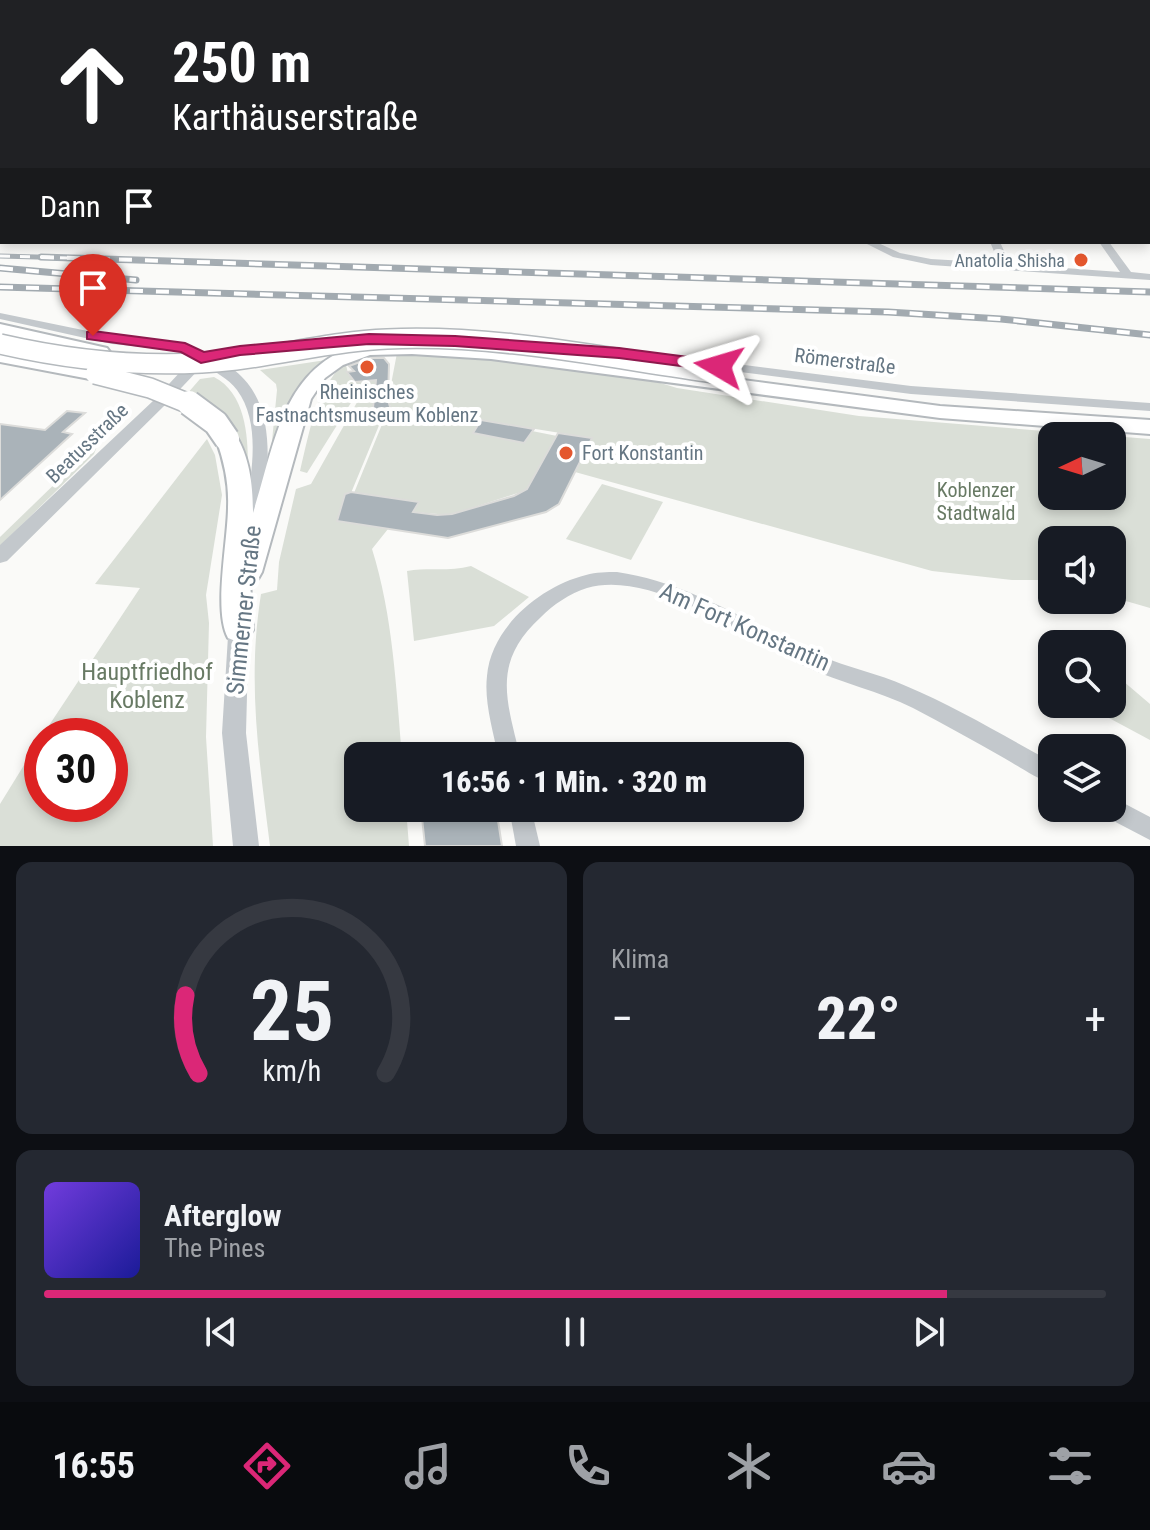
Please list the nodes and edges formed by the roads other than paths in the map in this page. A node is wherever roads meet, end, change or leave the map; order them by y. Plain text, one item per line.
1 (874, 244) edge
2 (996, 244) edge
3 (1105, 244) edge
4 (1006, 268) junction
5 (1128, 276) junction
6 (1150, 277) edge
7 (0, 316) edge
8 (0, 330) edge
9 (0, 344) edge
10 (367, 349) junction
11 (0, 356) edge
12 (201, 358) junction
13 (95, 374) junction
14 (185, 376) junction
15 (237, 380) junction
16 (855, 398) junction
17 (1150, 407) edge
18 (1150, 416) edge
19 (1150, 427) edge
20 (0, 556) edge
21 (248, 572) junction
22 (238, 630) junction
23 (506, 742) edge
24 (1038, 766) edge
25 (1126, 816) edge
26 (523, 822) edge
27 (1150, 829) edge
28 (246, 846) edge
29 (528, 846) edge

1 - 4 street
2 - 4 street
3 - 5 street
4 - 5 street
5 - 6 street
7 - 12 street
8 - 12 highway
9 - 16 highway, bridge
10 - 13 highway, bridge
10 - 16 highway
10 - 21 highway
11 - 13 highway
12 - 14 street, Beatusstraße
12 - 15 street, Simmerner Straße
12 - 17 street, Römerstraße
13 - 22 highway, bridge
14 - 15 street
14 - 20 street, Beatusstraße
15 - 21 street, Simmerner Straße
16 - 18 highway
16 - 19 highway
21 - 22 street, Simmerner Straße
22 - 28 street, Simmerner Straße
23 - 24 street, Am Fort Konstantin
25 - 27 street
26 - 29 street

